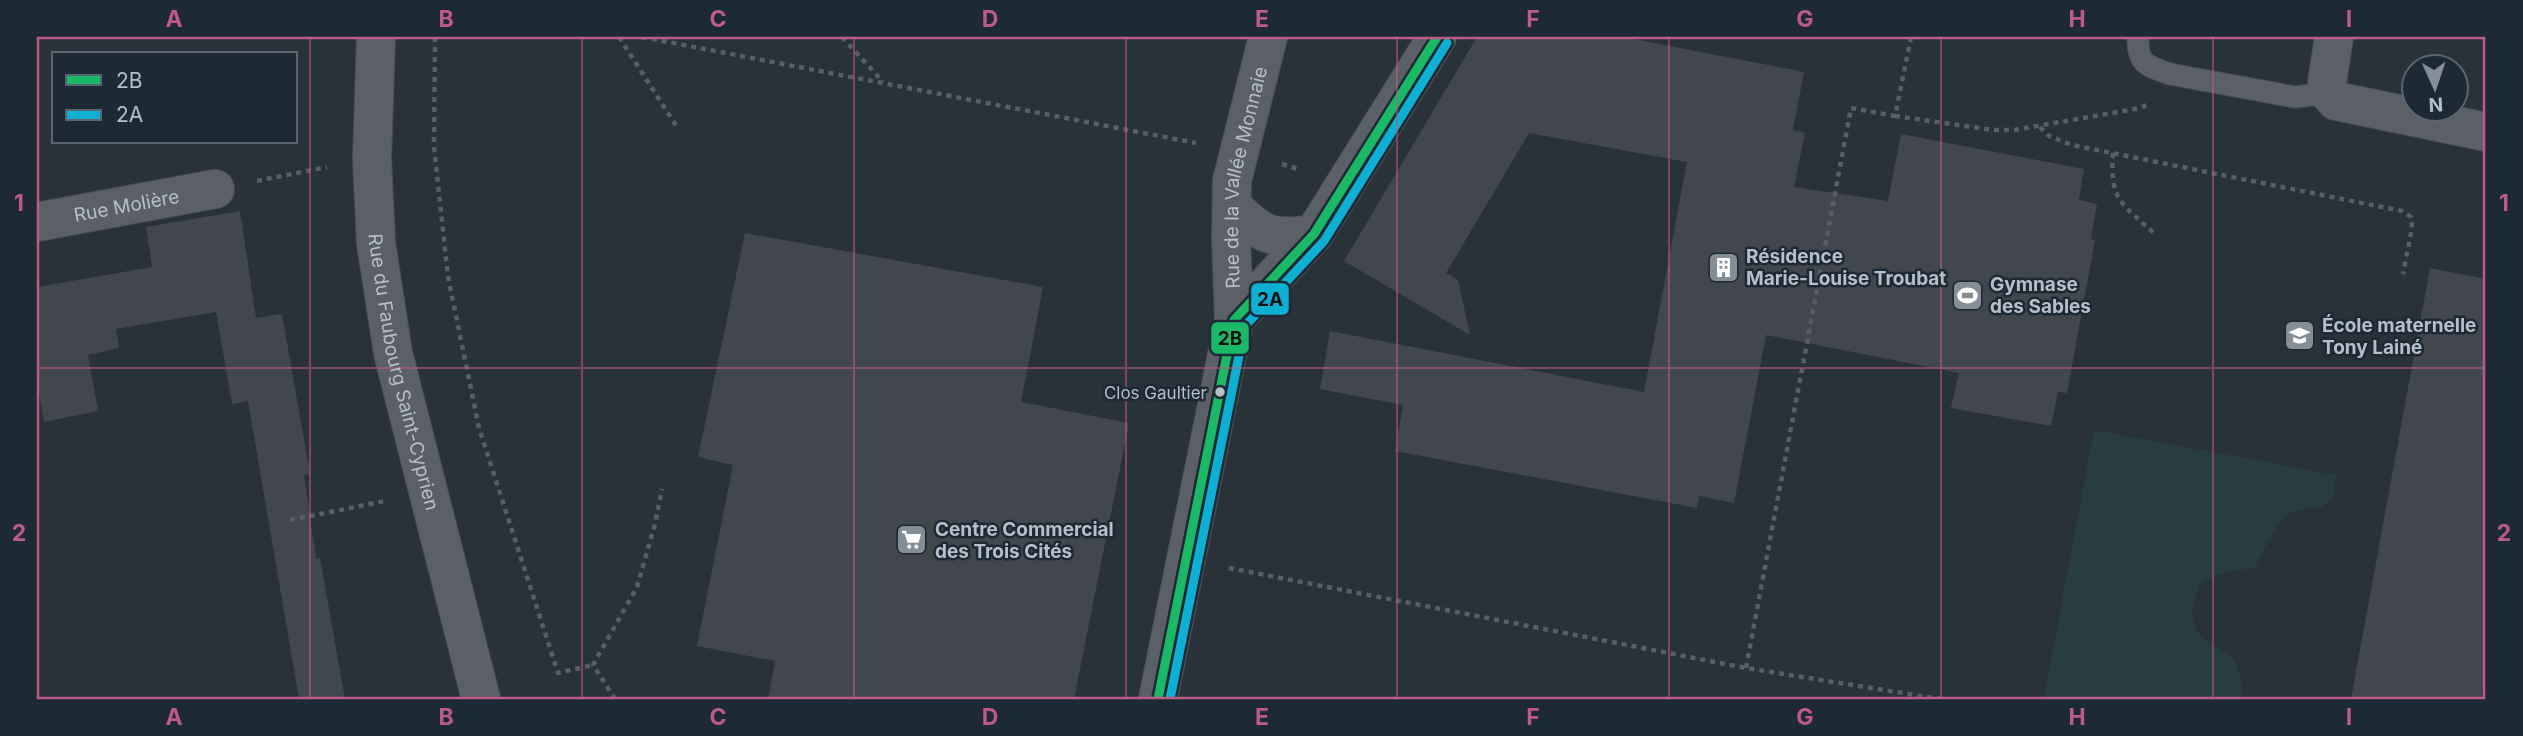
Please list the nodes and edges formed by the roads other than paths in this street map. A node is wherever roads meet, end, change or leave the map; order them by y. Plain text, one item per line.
1 (376, 37) edge
2 (1268, 37) edge
3 (2138, 37) edge
4 (2334, 37) edge
5 (1428, 43) edge
6 (2329, 93) junction
7 (2486, 132) edge
8 (215, 189) dead end
9 (1232, 206) junction
10 (37, 222) edge
11 (1314, 234) junction
12 (1234, 320) junction
13 (481, 699) edge
14 (1158, 699) edge

1 - 13 street, Rue du Faubourg Saint-Cyprien
2 - 9 street, Rue de la Vallée Monnaie
3 - 6 lane
4 - 6 street
5 - 11 street, Rue de la Vallée Monnaie
6 - 7 street
8 - 10 street, Rue Molière
9 - 11 street
9 - 12 street, Rue de la Vallée Monnaie
11 - 12 street, Rue de la Vallée Monnaie
12 - 14 street, Rue de la Vallée Monnaie

